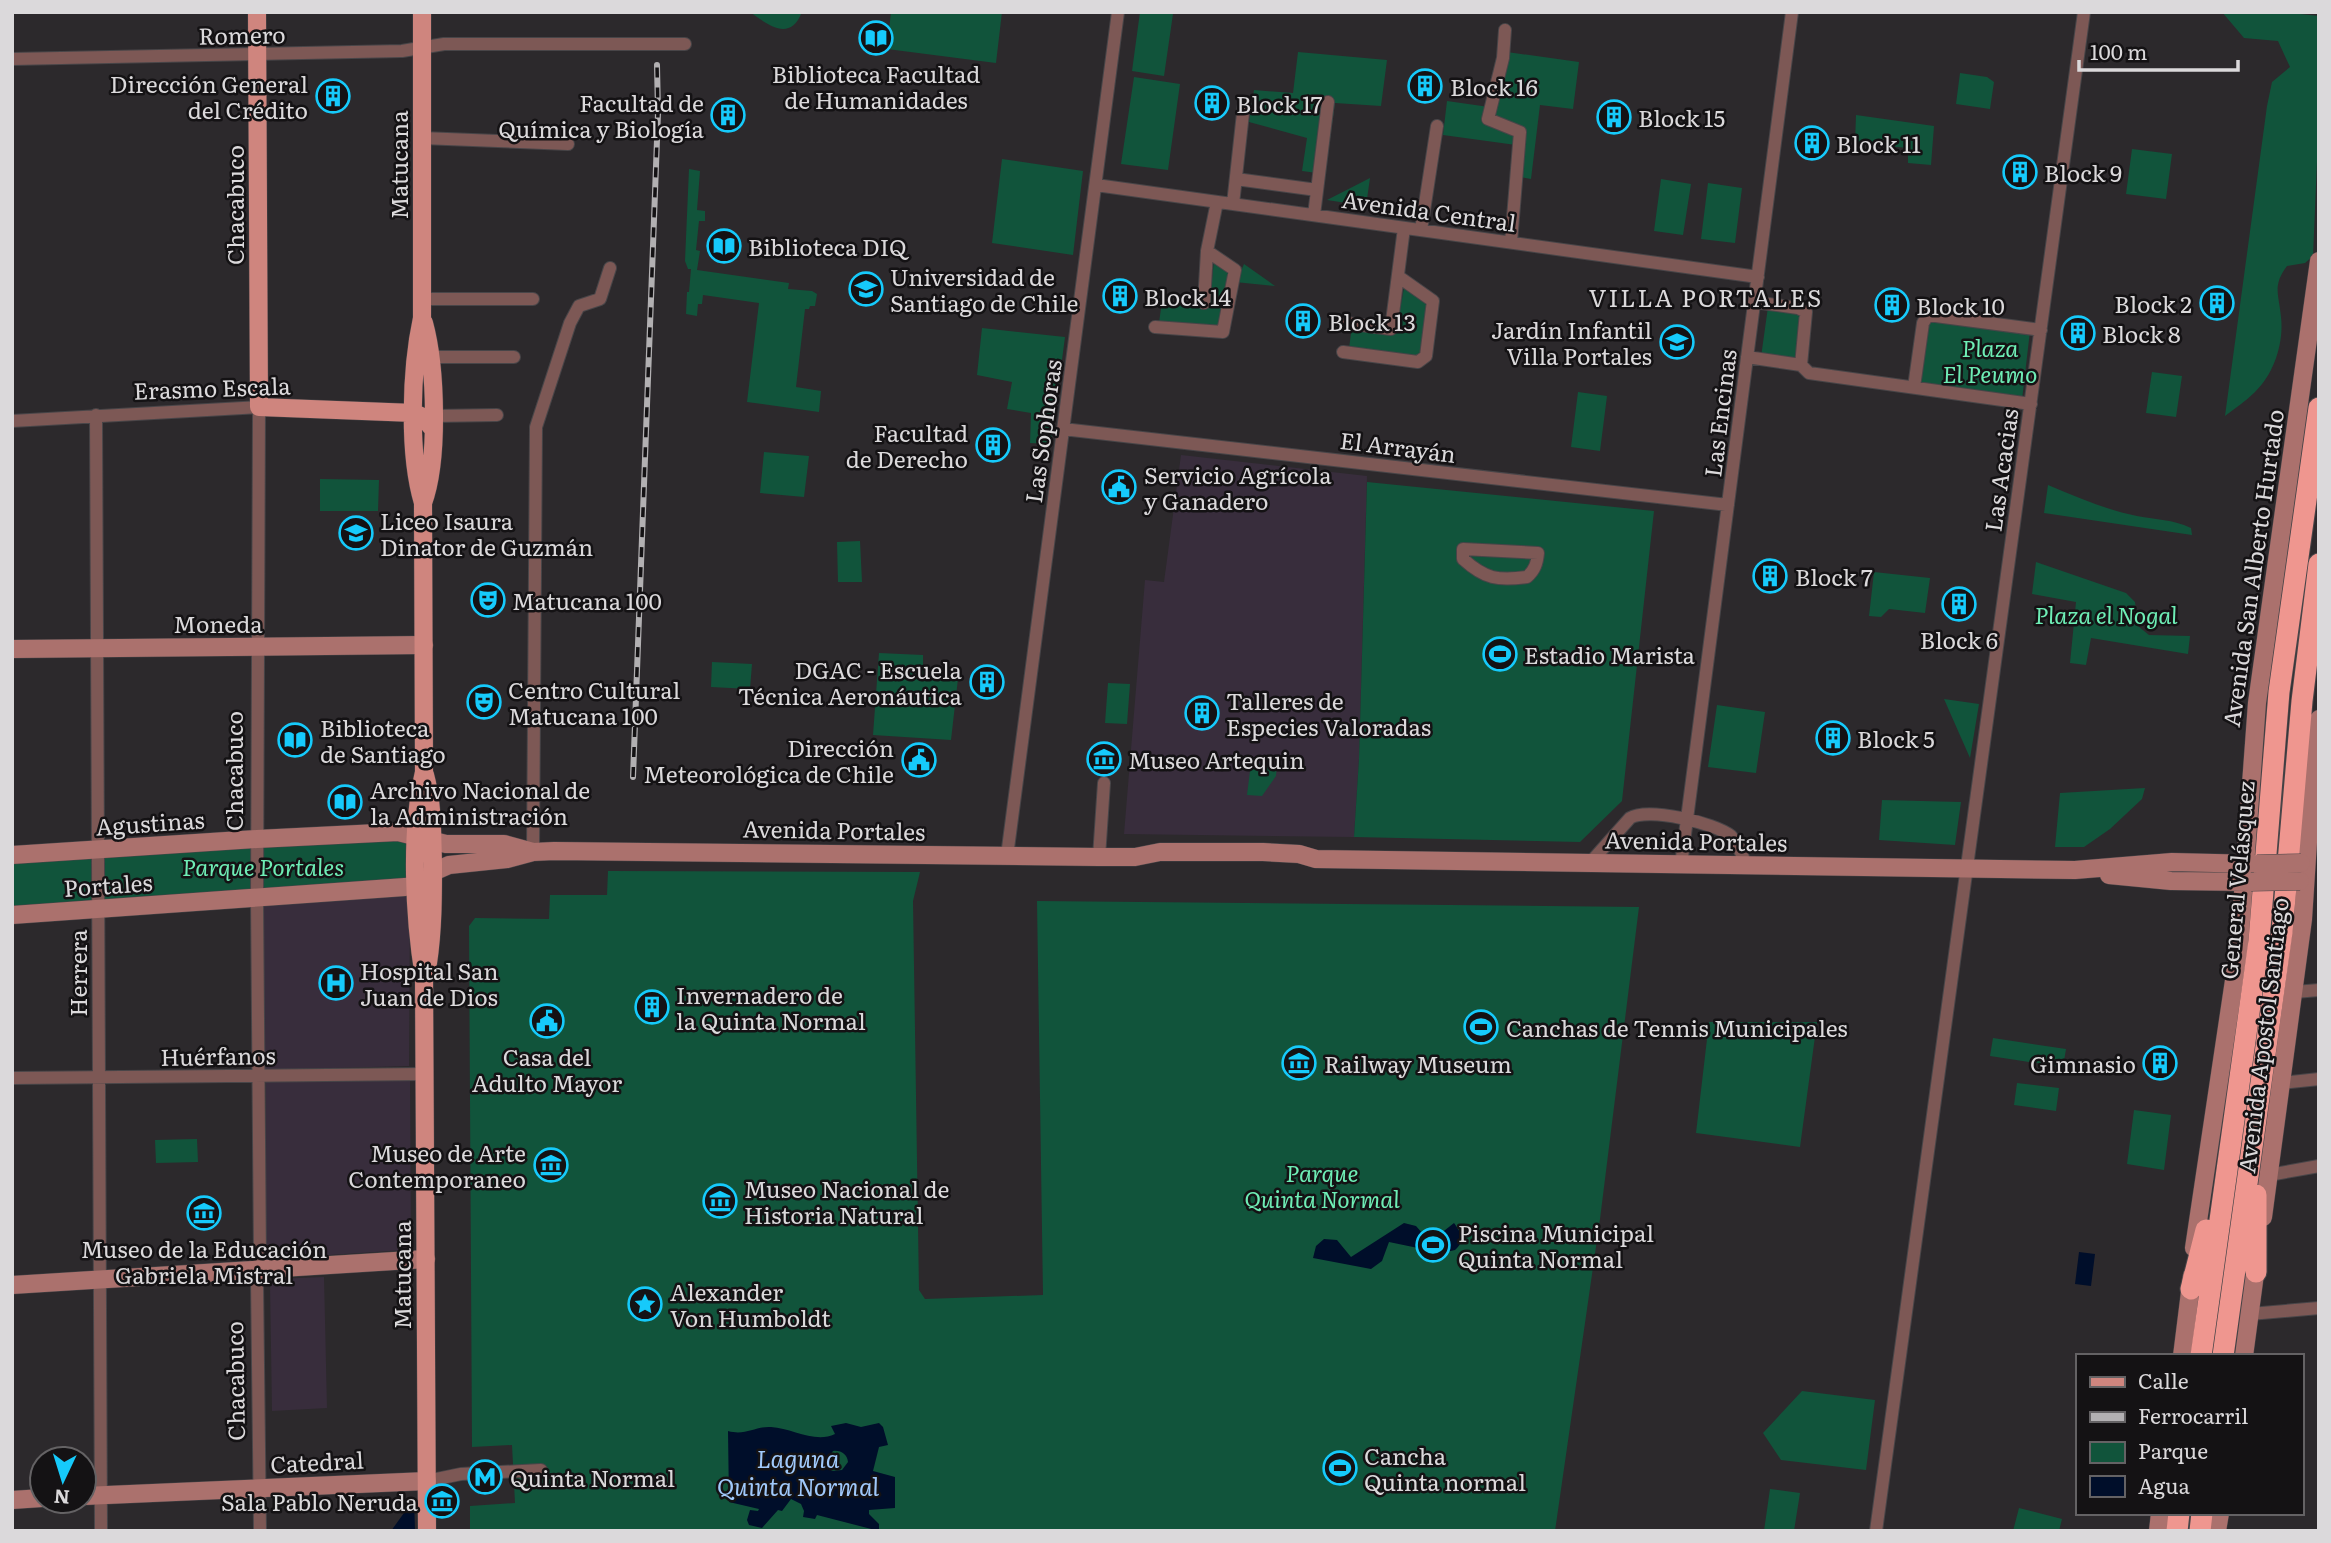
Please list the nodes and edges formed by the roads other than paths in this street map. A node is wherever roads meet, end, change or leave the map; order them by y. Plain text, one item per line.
1 (257, 12) edge
2 (422, 12) edge
3 (1118, 12) edge
4 (1792, 12) edge
5 (2084, 12) edge
6 (1505, 30) dead end
7 (685, 44) dead end
8 (422, 47) junction
9 (257, 55) junction
10 (12, 59) edge
11 (1328, 102) dead end
12 (1244, 104) dead end
13 (1437, 126) dead end
14 (422, 138) junction
15 (568, 144) dead end
16 (1236, 179) junction
17 (1096, 185) junction
18 (1317, 190) junction
19 (1217, 202) junction
20 (1233, 204) junction
21 (1314, 215) junction
22 (1404, 228) junction
23 (1421, 230) junction
24 (1511, 242) junction
25 (1207, 251) junction
26 (2319, 261) edge
27 (610, 268) dead end
28 (1758, 276) junction
29 (1399, 277) junction
30 (422, 299) junction
31 (533, 299) dead end
32 (1754, 302) junction
33 (1204, 303) dead end
34 (422, 318) junction
35 (1347, 323) dead end
36 (1155, 327) dead end
37 (2041, 330) junction
38 (1343, 352) dead end
39 (431, 357) junction
40 (514, 357) dead end
41 (1747, 357) junction
42 (1801, 365) junction
43 (1914, 387) junction
44 (2031, 404) junction
45 (259, 407) junction
46 (2319, 408) edge
47 (414, 413) junction
48 (96, 415) junction
49 (497, 415) dead end
50 (12, 421) edge
51 (433, 422) junction
52 (1063, 429) junction
53 (423, 503) junction
54 (1728, 505) junction
55 (1538, 553) joint
56 (2319, 564) edge
57 (424, 646) junction
58 (259, 647) junction
59 (96, 648) junction
60 (12, 649) edge
61 (2319, 719) edge
62 (1104, 783) dead end
63 (1686, 819) junction
64 (425, 838) junction
65 (257, 839) junction
66 (96, 850) junction
67 (533, 852) junction
68 (12, 855) edge
69 (1007, 856) junction
70 (1099, 857) junction
71 (1590, 863) junction
72 (2252, 863) junction
73 (1681, 864) junction
74 (1746, 866) junction
75 (1966, 869) junction
76 (2075, 870) junction
77 (2309, 871) edge
78 (433, 872) junction
79 (2248, 883) junction
80 (416, 885) junction
81 (257, 898) junction
82 (98, 910) junction
83 (12, 915) edge
84 (424, 977) junction
85 (2319, 990) edge
86 (2295, 992) junction
87 (425, 1074) junction
88 (260, 1076) junction
89 (99, 1077) junction
90 (12, 1078) edge
91 (2319, 1079) edge
92 (2282, 1083) junction
93 (2254, 1133) junction
94 (2228, 1154) junction
95 (2319, 1166) edge
96 (2269, 1175) junction
97 (426, 1259) junction
98 (259, 1270) junction
99 (2256, 1272) junction
100 (100, 1279) junction
101 (12, 1285) edge
102 (2192, 1289) junction
103 (2319, 1308) edge
104 (2250, 1314) junction
105 (2182, 1354) edge
106 (2201, 1354) edge
107 (2223, 1354) edge
108 (2244, 1354) edge
109 (94, 1445) edge
110 (541, 1470) dead end
111 (427, 1480) junction
112 (260, 1488) junction
113 (98, 1495) edge
114 (260, 1531) edge
115 (427, 1531) edge
116 (1876, 1531) edge

1 - 9 main road, Chacabuco
2 - 8 main road, Matucana
3 - 17 street, Las Sophoras
4 - 28 street, Las Encinas
5 - 37 street, Las Acacias
6 - 24 street
7 - 8 street, Romero
8 - 9 street, Romero
8 - 14 main road, Matucana
9 - 10 street, Romero
9 - 45 main road, Chacabuco
11 - 18 street
12 - 16 street
13 - 23 street
14 - 15 street
14 - 30 main road, Matucana
16 - 18 street
16 - 20 street
17 - 19 street, Avenida Central
17 - 52 street, Las Sophoras
18 - 21 street
19 - 20 street, Avenida Central
19 - 25 street
20 - 21 street, Avenida Central
21 - 22 street, Avenida Central
22 - 23 street, Avenida Central
22 - 29 street
23 - 24 street, Avenida Central
24 - 28 street, Avenida Central
25 - 33 street
25 - 36 street
26 - 72 main road, Avenida San Alberto Hurtado
27 - 67 street
28 - 32 street, Las Encinas
29 - 35 street
29 - 38 street
30 - 31 street
30 - 34 main road, Matucana
32 - 41 street, Las Encinas
32 - 42 street
34 - 39 main road, Matucana
34 - 47 main road, Matucana
37 - 43 street
37 - 44 street, Las Acacias
39 - 40 street
39 - 51 main road, Matucana
41 - 42 street
41 - 54 street, Las Encinas
42 - 43 street
43 - 44 street
44 - 75 street, Las Acacias
45 - 47 main road, Erasmo Escala
45 - 48 street, Erasmo Escala
45 - 58 street, Chacabuco
46 - 94 highway, General Velásquez
47 - 51 main road
47 - 53 main road, Matucana
48 - 50 street, Erasmo Escala
48 - 59 street, Herrera
49 - 51 street
51 - 53 main road, Matucana
52 - 54 street, El Arrayán
52 - 69 street, Las Sophoras
53 - 57 main road, Matucana
54 - 63 street, Las Encinas
55 - 55 street
56 - 93 highway
57 - 58 main road, Moneda
57 - 64 main road, Matucana
58 - 59 main road, Moneda
58 - 65 street, Chacabuco
59 - 60 main road, Moneda
59 - 66 street, Herrera
61 - 77 main road, Avenida Apostol Santiago
62 - 70 street
63 - 71 street
63 - 73 street, Las Encinas
63 - 74 street
64 - 65 main road, Agustinas
64 - 67 main road, Avenida Portales
64 - 78 main road, Matucana
64 - 80 main road, Matucana
65 - 66 main road, Agustinas
65 - 81 street, Chacabuco
66 - 68 main road, Agustinas
66 - 82 street, Herrera
67 - 69 main road, Avenida Portales
67 - 78 main road, Avenida Portales
69 - 70 main road, Avenida Portales
70 - 71 main road, Avenida Portales
71 - 73 main road, Avenida Portales
72 - 76 main road, Avenida Portales
72 - 77 main road, Avenida Portales, bridge
72 - 79 main road, Avenida San Alberto Hurtado
73 - 74 main road, Avenida Portales
74 - 75 main road, Avenida Portales
75 - 76 main road, Avenida Portales
75 - 116 street, Las Acacias
76 - 79 main road, Avenida Portales
77 - 79 main road, Avenida Portales, bridge
77 - 86 main road, Avenida Apostol Santiago
78 - 80 main road, Avenida Portales
78 - 84 main road, Matucana
79 - 102 main road, Avenida Apostol Santiago
80 - 81 main road, Portales
80 - 84 main road, Matucana
81 - 82 main road, Portales
81 - 88 street, Chacabuco
82 - 83 main road, Portales
82 - 89 street, Herrera
84 - 87 main road, Matucana
85 - 86 street
86 - 92 main road, Avenida Apostol Santiago
87 - 88 street, Huérfanos
87 - 97 main road, Matucana
88 - 89 street, Huérfanos
88 - 98 street, Chacabuco
89 - 90 street, Huérfanos
89 - 100 street, Herrera
91 - 92 street
92 - 96 main road, Avenida Apostol Santiago
93 - 99 highway
93 - 107 highway
94 - 102 highway
94 - 106 highway, General Velásquez
95 - 96 street
96 - 99 main road, Avenida Apostol Santiago
97 - 98 main road
97 - 111 main road, Matucana
98 - 100 main road
98 - 112 street, Chacabuco
99 - 104 main road, Avenida Apostol Santiago
100 - 101 main road
100 - 109 street, Herrera
102 - 105 main road, Avenida Apostol Santiago
103 - 104 street
104 - 108 main road, Avenida Apostol Santiago
110 - 111 street
111 - 112 main road, Catedral
111 - 115 main road, Matucana
112 - 113 main road, Catedral
112 - 114 street, Chacabuco

